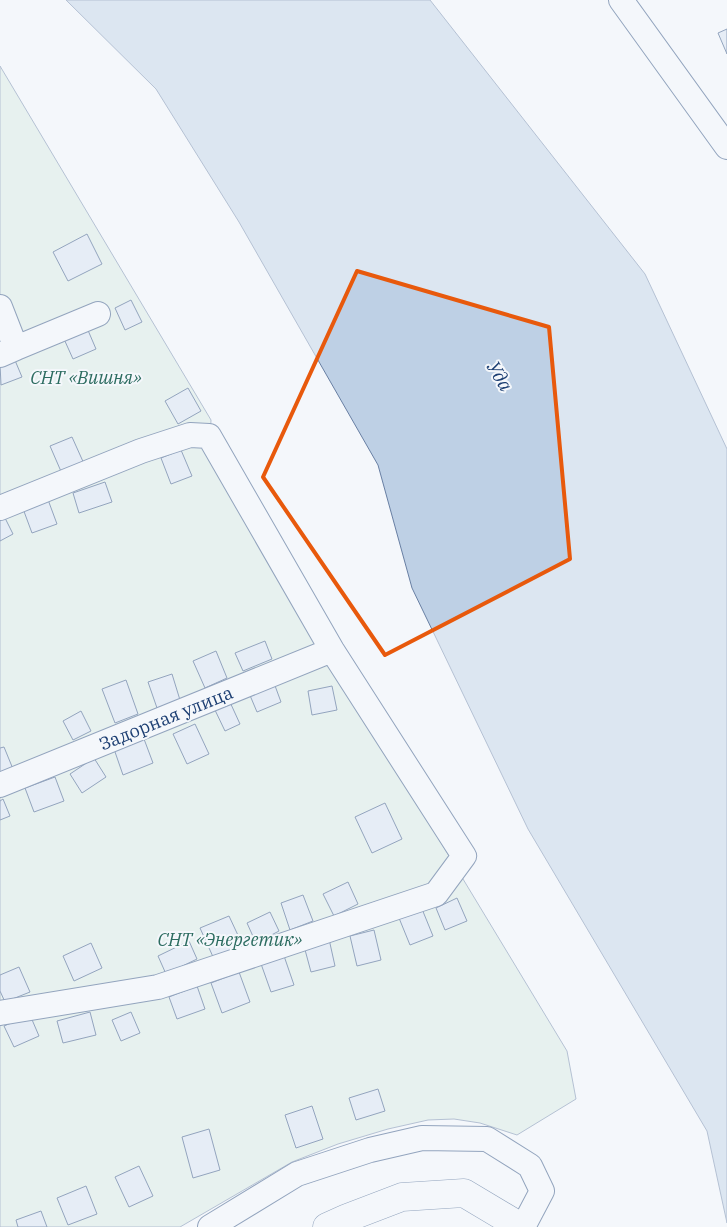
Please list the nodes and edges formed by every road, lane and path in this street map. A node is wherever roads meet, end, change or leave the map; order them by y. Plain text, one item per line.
1 (621, 0) edge
2 (727, 147) edge
3 (0, 307) edge
4 (98, 314) dead end
5 (8, 352) edge
6 (0, 508) edge
7 (332, 650) junction
8 (0, 785) edge
9 (0, 1013) edge
10 (210, 1227) edge
11 (327, 1227) edge
12 (522, 1227) edge

1 - 2 street
3 - 5 street
4 - 5 street
6 - 7 street
7 - 8 street, Задорная улица
7 - 9 street
10 - 12 street
11 - 12 main road

